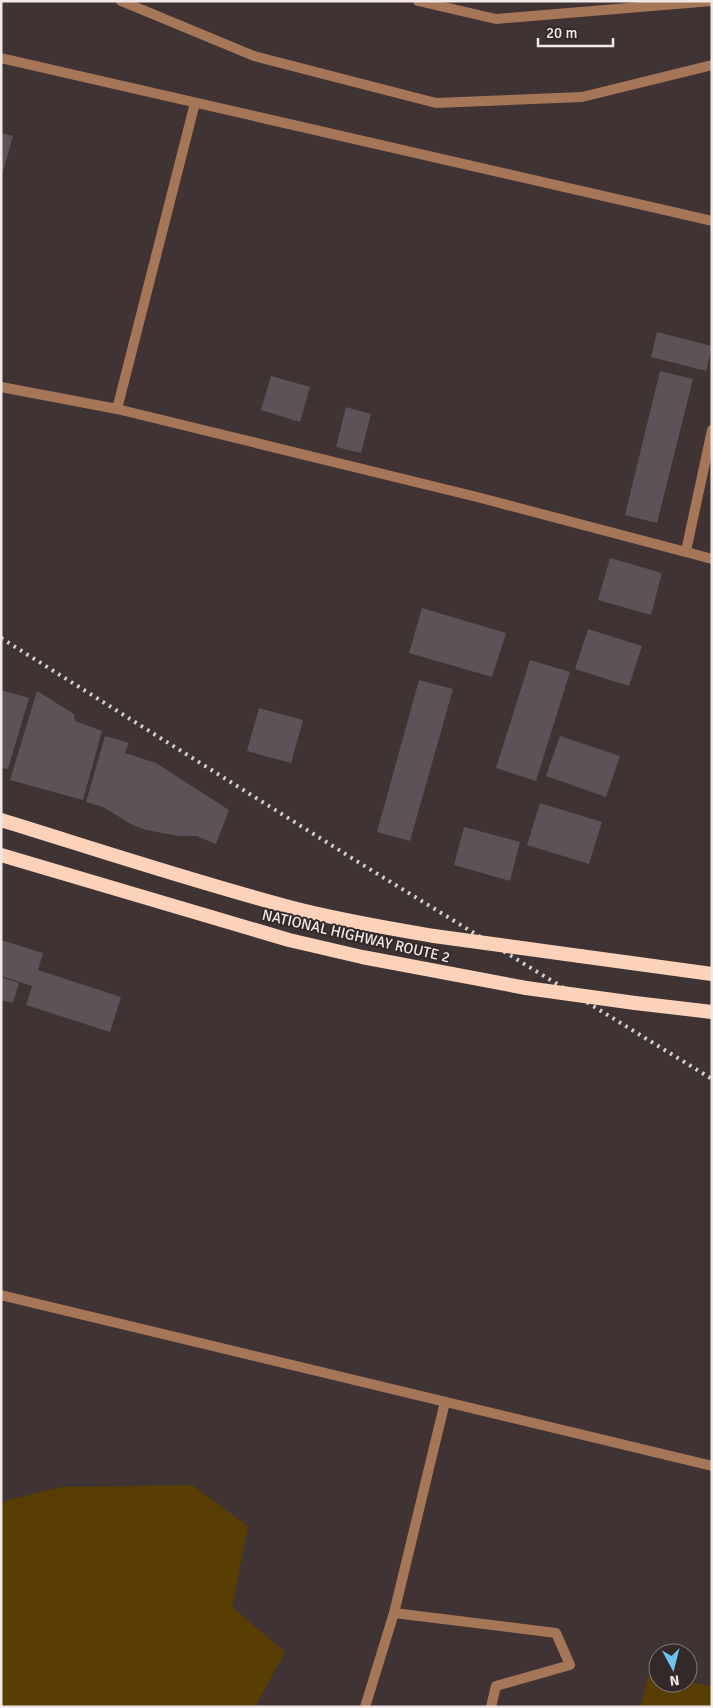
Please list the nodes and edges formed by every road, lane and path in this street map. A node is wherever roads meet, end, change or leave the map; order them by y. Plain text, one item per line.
1 (121, 1) edge
2 (418, 1) edge
3 (712, 2) edge
4 (1, 58) edge
5 (712, 64) edge
6 (195, 103) junction
7 (712, 221) edge
8 (1, 387) edge
9 (117, 408) junction
10 (712, 430) edge
11 (686, 552) junction
12 (712, 559) edge
13 (1, 820) edge
14 (1, 855) edge
15 (712, 974) edge
16 (712, 1012) edge
17 (1, 1295) edge
18 (446, 1402) junction
19 (712, 1466) edge
20 (394, 1613) junction
21 (365, 1707) edge
22 (491, 1707) edge

1 - 5 street
2 - 3 street
4 - 6 street
6 - 7 street
6 - 9 street
8 - 9 street
9 - 11 street
10 - 11 street
11 - 12 street
13 - 15 highway, NATIONAL HIGHWAY ROUTE 2, bridge
14 - 16 highway, NATIONAL HIGHWAY ROUTE 2, bridge
17 - 18 street
18 - 19 street
18 - 20 street
20 - 21 street
20 - 22 street

